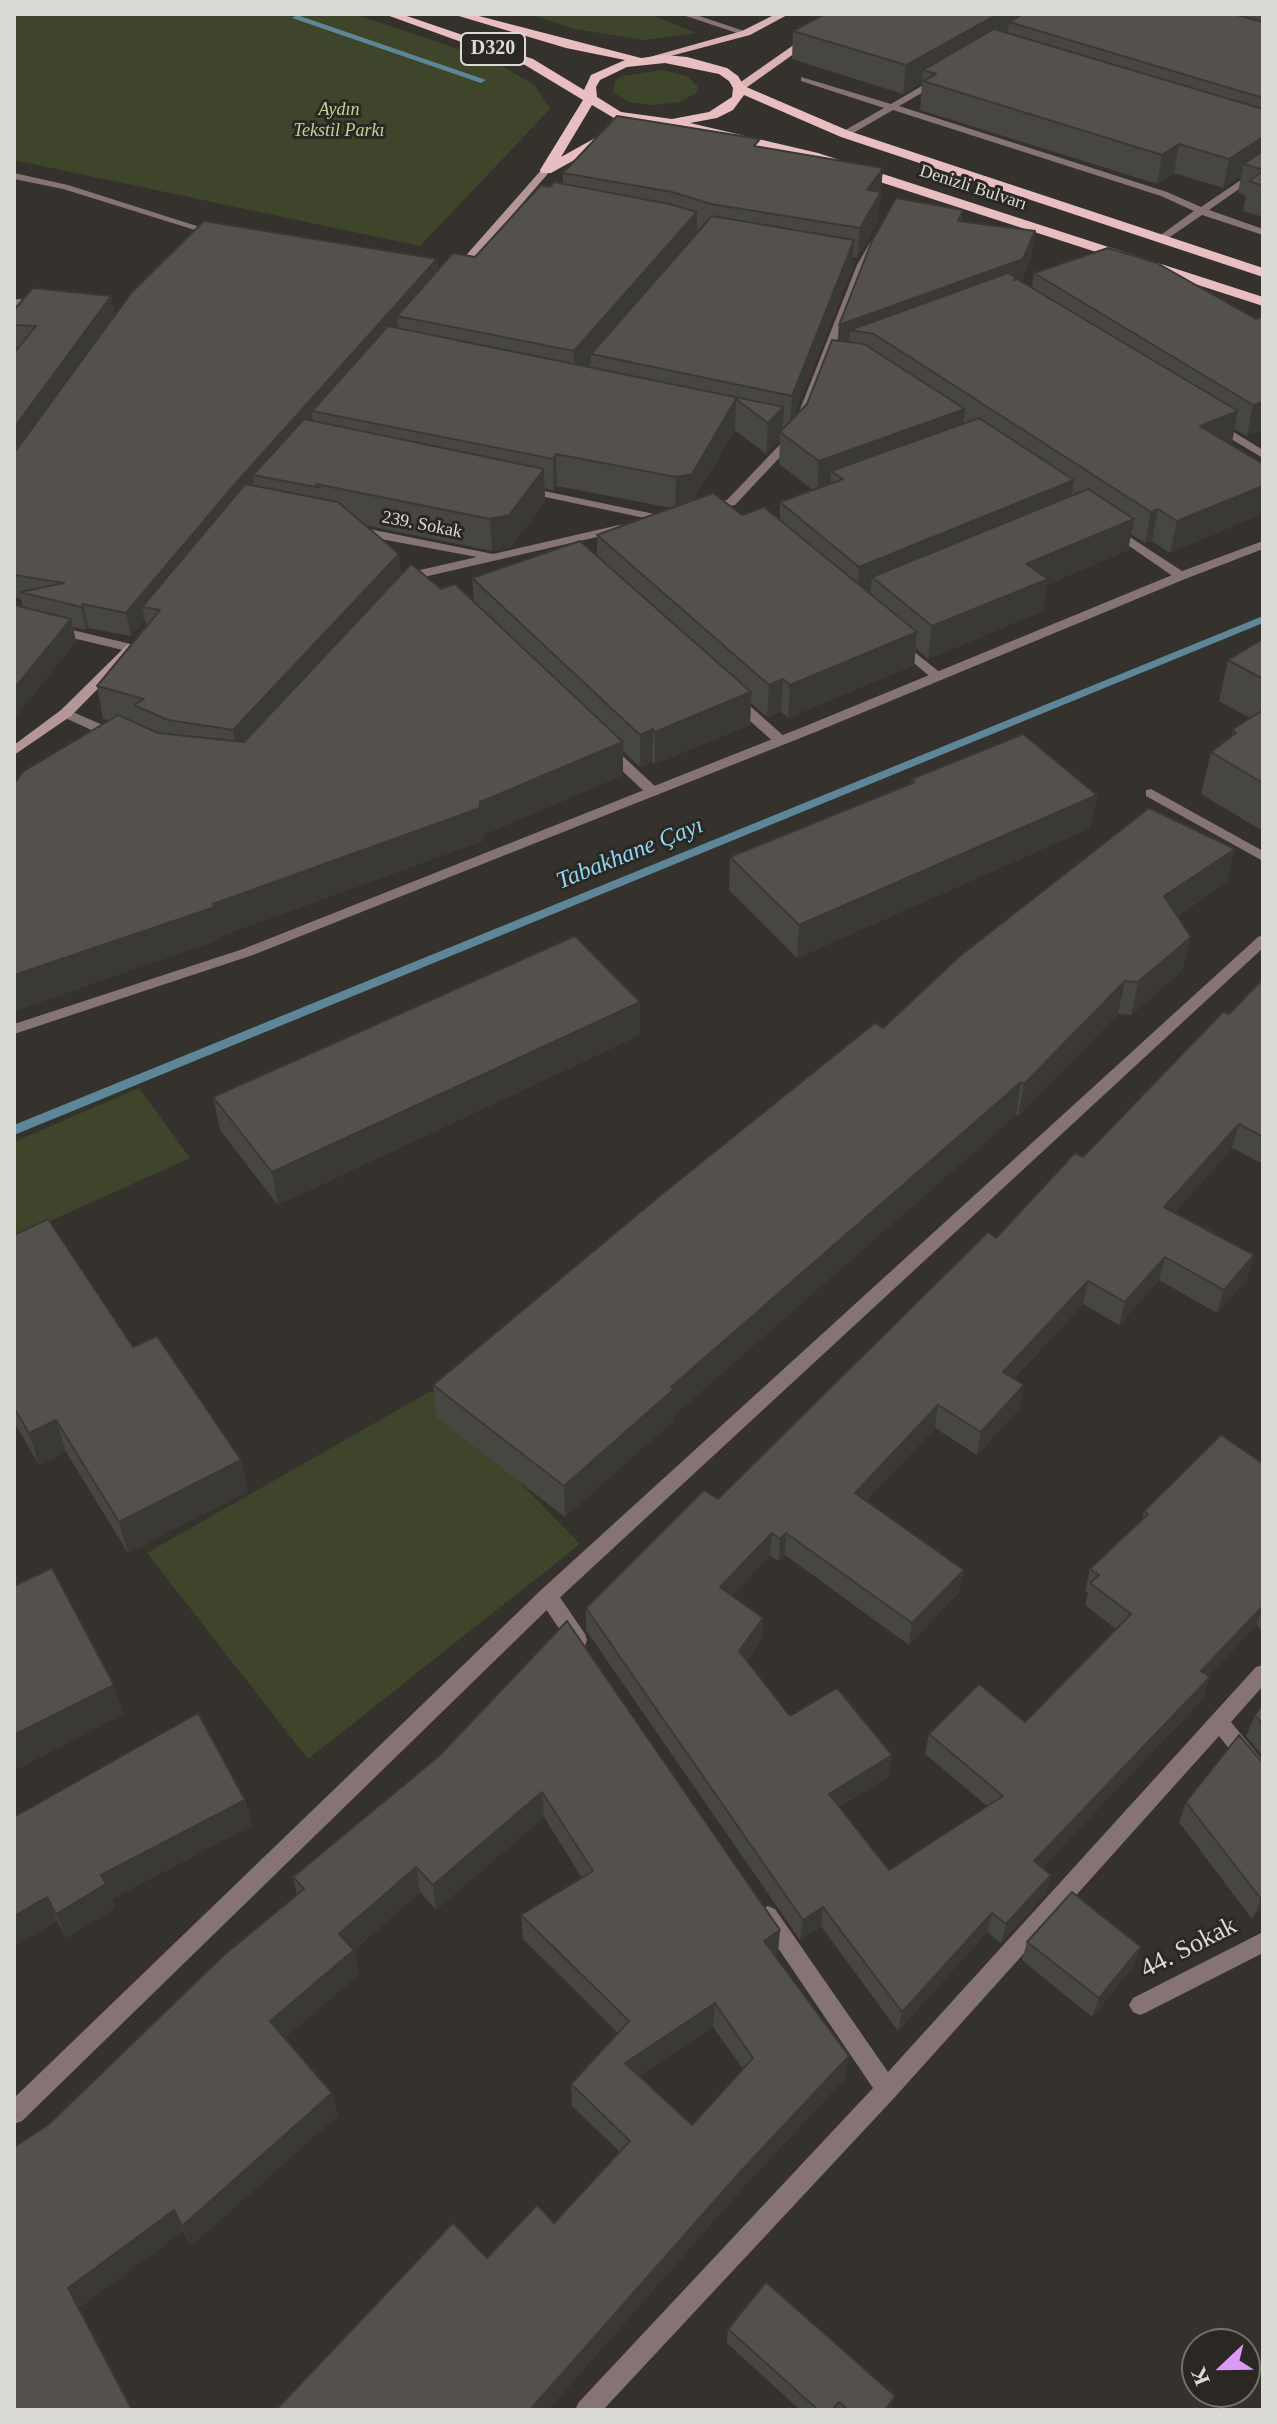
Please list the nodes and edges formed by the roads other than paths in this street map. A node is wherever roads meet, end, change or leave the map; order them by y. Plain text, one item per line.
1 (390, 14) edge
2 (458, 14) edge
3 (684, 14) edge
4 (784, 14) edge
5 (845, 14) edge
6 (746, 33) junction
7 (644, 60) junction
8 (952, 72) edge
9 (804, 79) dead end
10 (739, 88) junction
11 (591, 97) junction
12 (890, 108) junction
13 (668, 122) junction
14 (845, 134) junction
15 (1263, 168) edge
16 (546, 170) junction
17 (14, 176) edge
18 (907, 186) junction
19 (520, 199) junction
20 (900, 199) edge
21 (535, 202) edge
22 (1204, 212) junction
23 (884, 225) edge
24 (198, 228) junction
25 (214, 230) edge
26 (1263, 232) edge
27 (1161, 239) junction
28 (186, 241) edge
29 (846, 262) edge
30 (862, 265) junction
31 (1263, 273) edge
32 (452, 278) edge
33 (14, 302) edge
34 (1263, 302) edge
35 (58, 303) edge
36 (836, 362) edge
37 (822, 363) junction
38 (1209, 421) edge
39 (780, 431) edge
40 (796, 434) junction
41 (1263, 455) edge
42 (508, 487) edge
43 (731, 503) junction
44 (691, 513) edge
45 (743, 513) edge
46 (678, 516) edge
47 (664, 519) junction
48 (1097, 520) edge
49 (340, 527) edge
50 (559, 543) junction
51 (1263, 545) edge
52 (571, 553) edge
53 (496, 557) junction
54 (424, 573) junction
55 (1181, 576) junction
56 (436, 584) edge
57 (403, 596) edge
58 (14, 620) edge
59 (140, 637) edge
60 (891, 637) edge
61 (131, 648) junction
62 (938, 677) junction
63 (722, 689) edge
64 (66, 713) junction
65 (595, 737) edge
66 (781, 741) junction
67 (131, 743) edge
68 (14, 751) edge
69 (653, 792) junction
70 (1151, 793) dead end
71 (1263, 857) edge
72 (1263, 940) edge
73 (14, 1029) edge
74 (548, 1596) junction
75 (592, 1661) edge
76 (1263, 1673) edge
77 (1219, 1722) junction
78 (1263, 1776) edge
79 (753, 1894) edge
80 (1263, 1942) edge
81 (1140, 2005) dead end
82 (887, 2089) junction
83 (14, 2113) edge
84 (587, 2410) edge

1 - 11 highway, D320
2 - 7 highway, D320
3 - 6 street
4 - 6 main road
5 - 10 main road
6 - 7 main road
7 - 10 highway, Denizli Bulvarı
7 - 11 highway
8 - 12 street
9 - 12 street
10 - 13 highway
10 - 14 highway, Denizli Bulvarı
11 - 13 highway
11 - 16 highway
12 - 14 street
12 - 22 street
13 - 16 highway
13 - 18 highway, Denizli Bulvarı
14 - 27 highway, Denizli Bulvarı
15 - 22 street
16 - 19 main road
17 - 24 street
18 - 20 street
18 - 34 highway, Denizli Bulvarı
19 - 21 street
19 - 32 main road
22 - 26 street
22 - 27 street
23 - 30 street
24 - 25 street
24 - 28 street
27 - 31 highway, Denizli Bulvarı
29 - 30 street
30 - 37 street
33 - 35 street
36 - 37 street
37 - 40 street
38 - 41 street
39 - 40 street
40 - 43 street
42 - 47 street
43 - 44 street
43 - 45 street
46 - 47 street
47 - 50 street
48 - 55 street
49 - 53 street, 239. Sokak
50 - 52 street
50 - 53 street
51 - 55 street
53 - 54 street
54 - 56 street
54 - 57 street
55 - 62 street
58 - 61 street
59 - 61 main road
60 - 62 street
61 - 64 main road
62 - 66 street
63 - 66 street
64 - 67 street
64 - 68 main road
65 - 69 street
66 - 69 street
69 - 73 street
70 - 71 street
72 - 74 street
74 - 75 street
74 - 83 street
76 - 77 street
77 - 78 street
77 - 82 street
79 - 82 street
80 - 81 street, 44. Sokak
82 - 84 street

